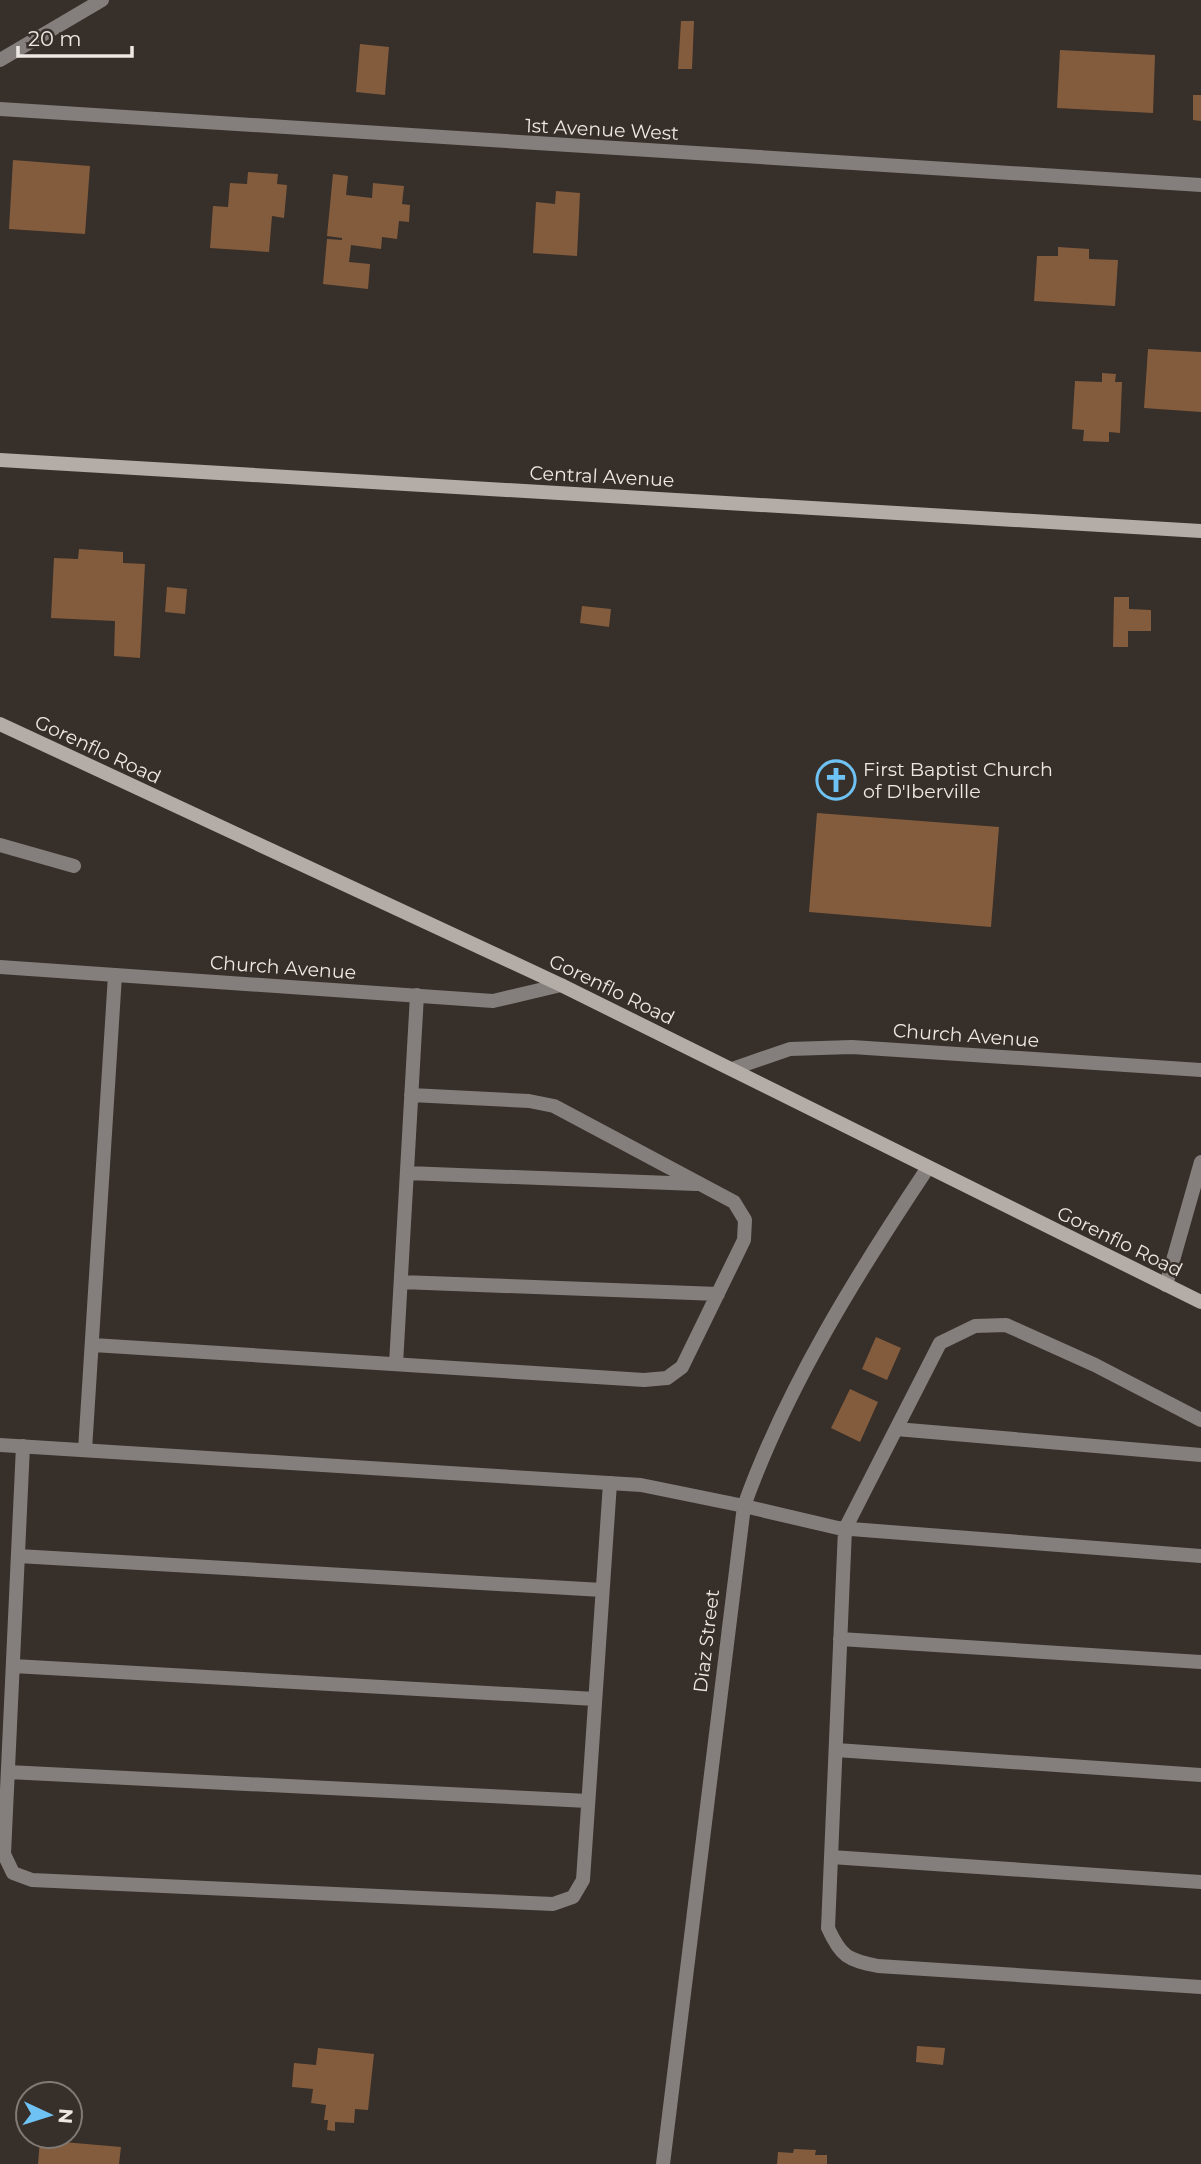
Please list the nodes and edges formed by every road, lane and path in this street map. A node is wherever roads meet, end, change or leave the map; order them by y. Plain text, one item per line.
1 (102, 0) edge
2 (0, 60) edge
3 (0, 109) edge
4 (1201, 185) edge
5 (0, 460) edge
6 (1201, 531) edge
7 (0, 724) edge
8 (0, 845) edge
9 (74, 866) dead end
10 (0, 967) edge
11 (115, 975) junction
12 (561, 985) junction
13 (417, 995) junction
14 (732, 1069) junction
15 (1201, 1070) edge
16 (411, 1095) junction
17 (1200, 1167) edge
18 (928, 1169) junction
19 (407, 1173) junction
20 (701, 1184) junction
21 (401, 1282) junction
22 (1166, 1285) junction
23 (718, 1294) junction
24 (1201, 1302) edge
25 (93, 1345) junction
26 (397, 1364) junction
27 (1201, 1420) edge
28 (896, 1429) junction
29 (0, 1445) edge
30 (23, 1446) junction
31 (85, 1450) junction
32 (1201, 1455) edge
33 (610, 1483) junction
34 (744, 1506) junction
35 (845, 1529) junction
36 (18, 1556) junction
37 (1201, 1556) edge
38 (602, 1590) junction
39 (840, 1639) junction
40 (1201, 1662) edge
41 (13, 1666) junction
42 (595, 1699) junction
43 (835, 1751) junction
44 (8, 1772) junction
45 (1201, 1775) edge
46 (588, 1801) junction
47 (831, 1857) junction
48 (1201, 1882) edge
49 (1201, 1987) edge
50 (663, 2164) edge

1 - 2 street
3 - 4 street, 1st Avenue West
5 - 6 street, Central Avenue
7 - 12 street, Gorenflo Road
8 - 9 street
10 - 11 street, Church Avenue
11 - 13 street, Church Avenue
11 - 25 street
12 - 13 street, Church Avenue
12 - 14 street, Gorenflo Road
13 - 16 street
14 - 15 street, Church Avenue
14 - 18 street, Gorenflo Road
16 - 19 street
16 - 20 street
17 - 22 street
18 - 22 street, Gorenflo Road
18 - 34 street, Diaz Street
19 - 20 street
19 - 21 street
20 - 23 street
21 - 23 street
21 - 26 street
22 - 24 street, Gorenflo Road
23 - 26 street
25 - 26 street
25 - 31 street
27 - 28 street
28 - 32 street
28 - 35 street
29 - 30 street
30 - 31 street
30 - 36 street
31 - 33 street
33 - 34 street
33 - 38 street
34 - 35 street
34 - 50 street, Diaz Street
35 - 37 street
35 - 39 street
36 - 38 street
36 - 41 street
38 - 42 street
39 - 40 street
39 - 43 street
41 - 42 street
41 - 44 street
42 - 46 street
43 - 45 street
43 - 47 street
44 - 46 street
44 - 46 street
47 - 48 street
47 - 49 street

